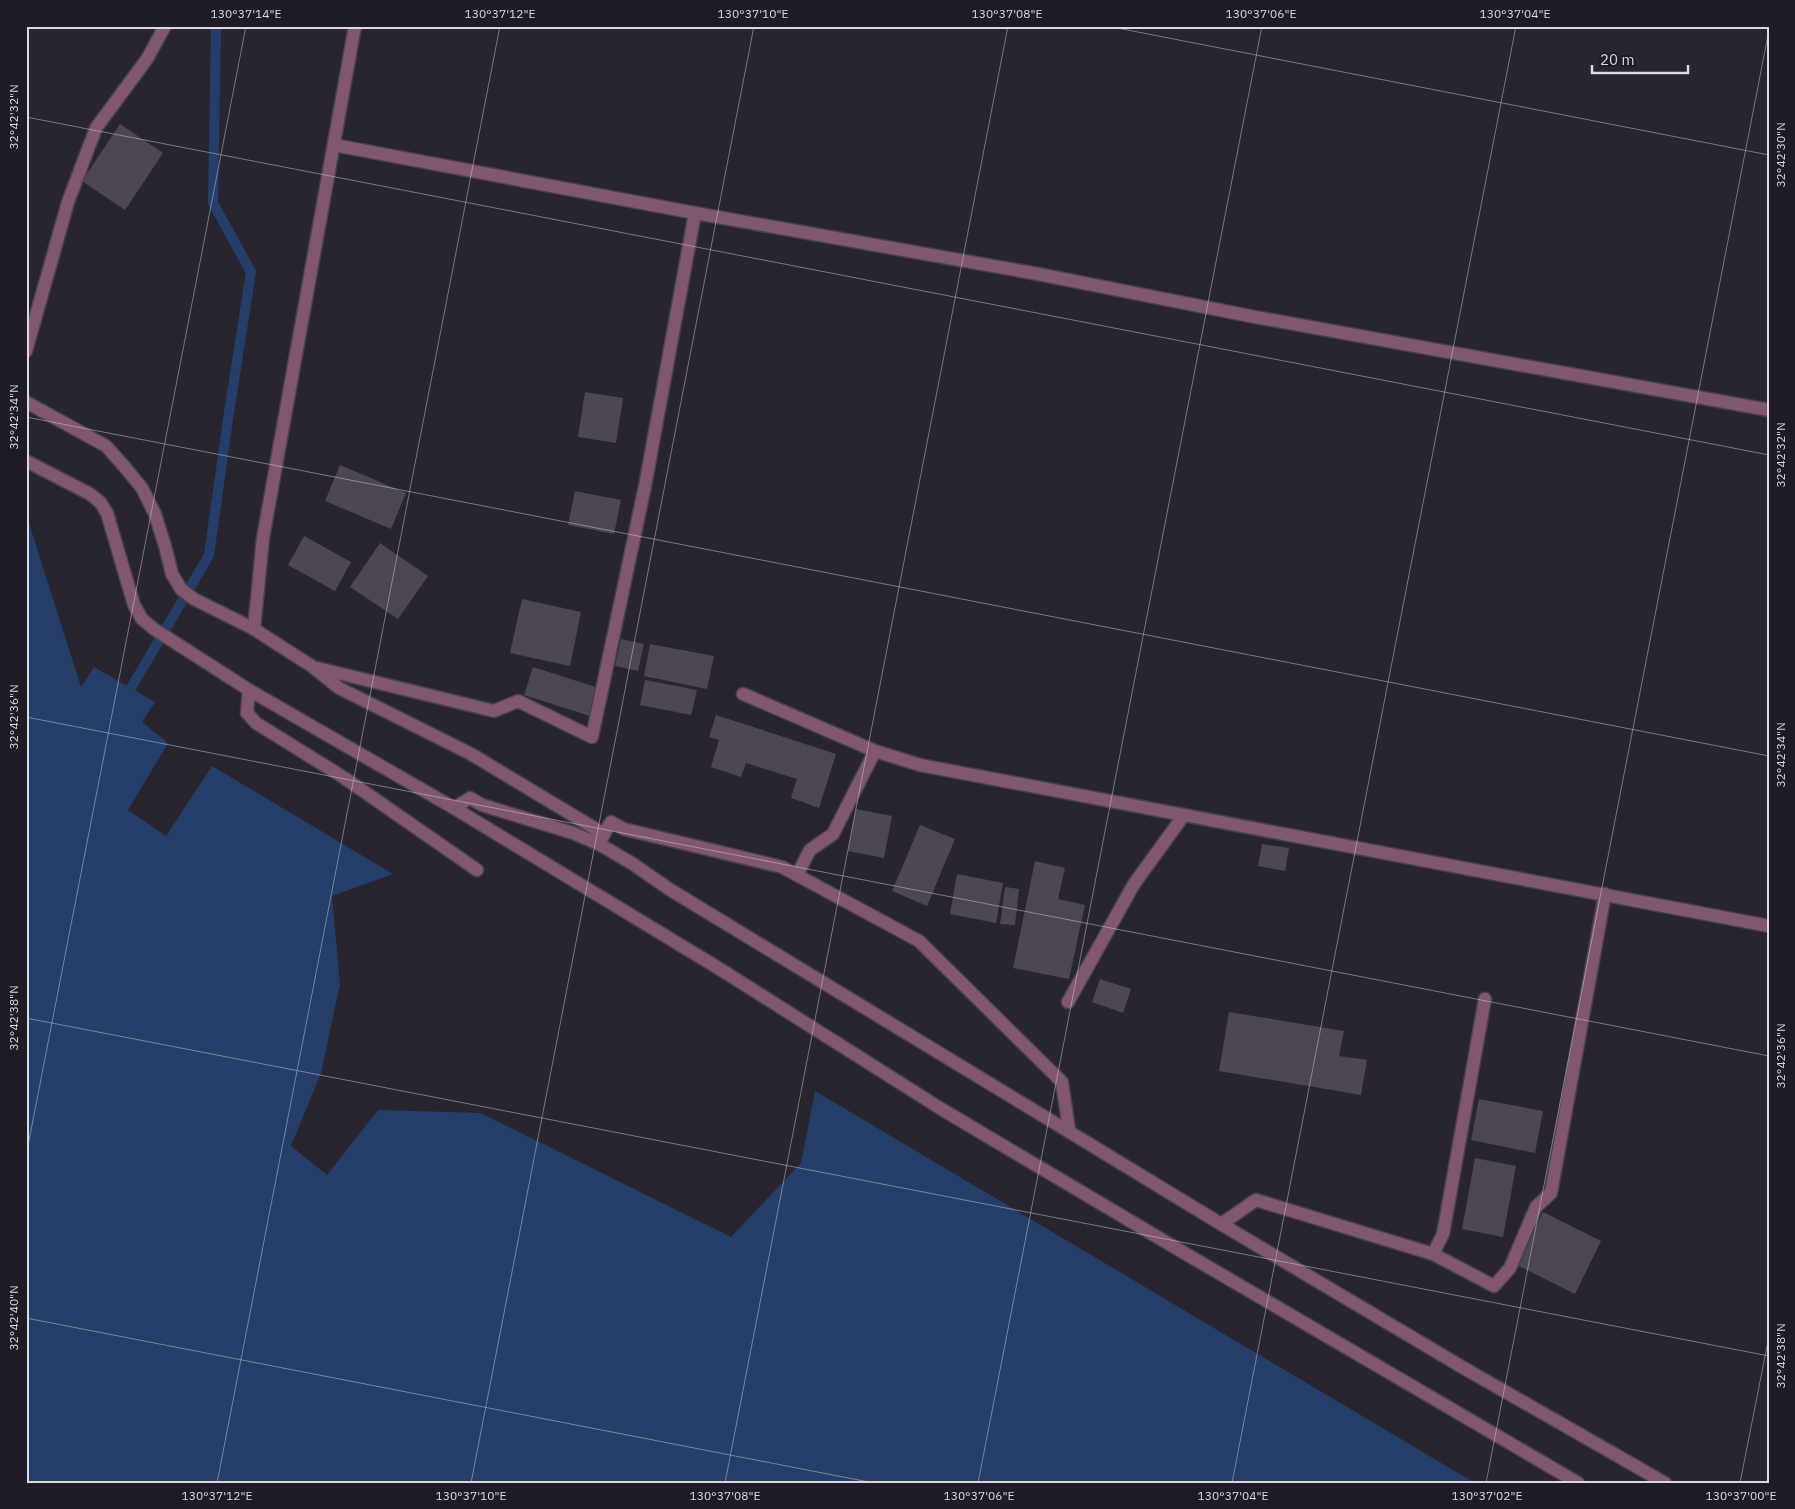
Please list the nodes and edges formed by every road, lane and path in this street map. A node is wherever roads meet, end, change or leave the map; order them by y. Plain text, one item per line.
1 (165, 26) edge
2 (355, 26) edge
3 (334, 145) junction
4 (695, 213) junction
5 (26, 350) edge
6 (26, 402) edge
7 (1769, 410) edge
8 (26, 461) edge
9 (254, 629) junction
10 (313, 666) junction
11 (249, 690) junction
12 (743, 694) dead end
13 (875, 752) junction
14 (454, 808) junction
15 (1184, 815) junction
16 (601, 839) junction
17 (478, 870) dead end
18 (797, 875) junction
19 (1605, 894) junction
20 (1769, 926) edge
21 (1485, 999) dead end
22 (1068, 1002) dead end
23 (1069, 1130) junction
24 (1221, 1224) junction
25 (1433, 1254) junction
26 (1578, 1483) edge
27 (1665, 1483) edge

1 - 5 street
2 - 3 street
3 - 4 street
3 - 9 street
4 - 7 street
4 - 10 street
6 - 9 street
8 - 11 street
9 - 10 street
10 - 16 street
11 - 14 street
11 - 17 street
12 - 13 street
13 - 15 street
13 - 18 street
14 - 16 street
14 - 26 street
15 - 19 street
15 - 22 street
16 - 18 street
16 - 23 street
18 - 23 street
19 - 20 street
19 - 25 street
21 - 25 street
23 - 24 street
24 - 25 street
24 - 27 street

